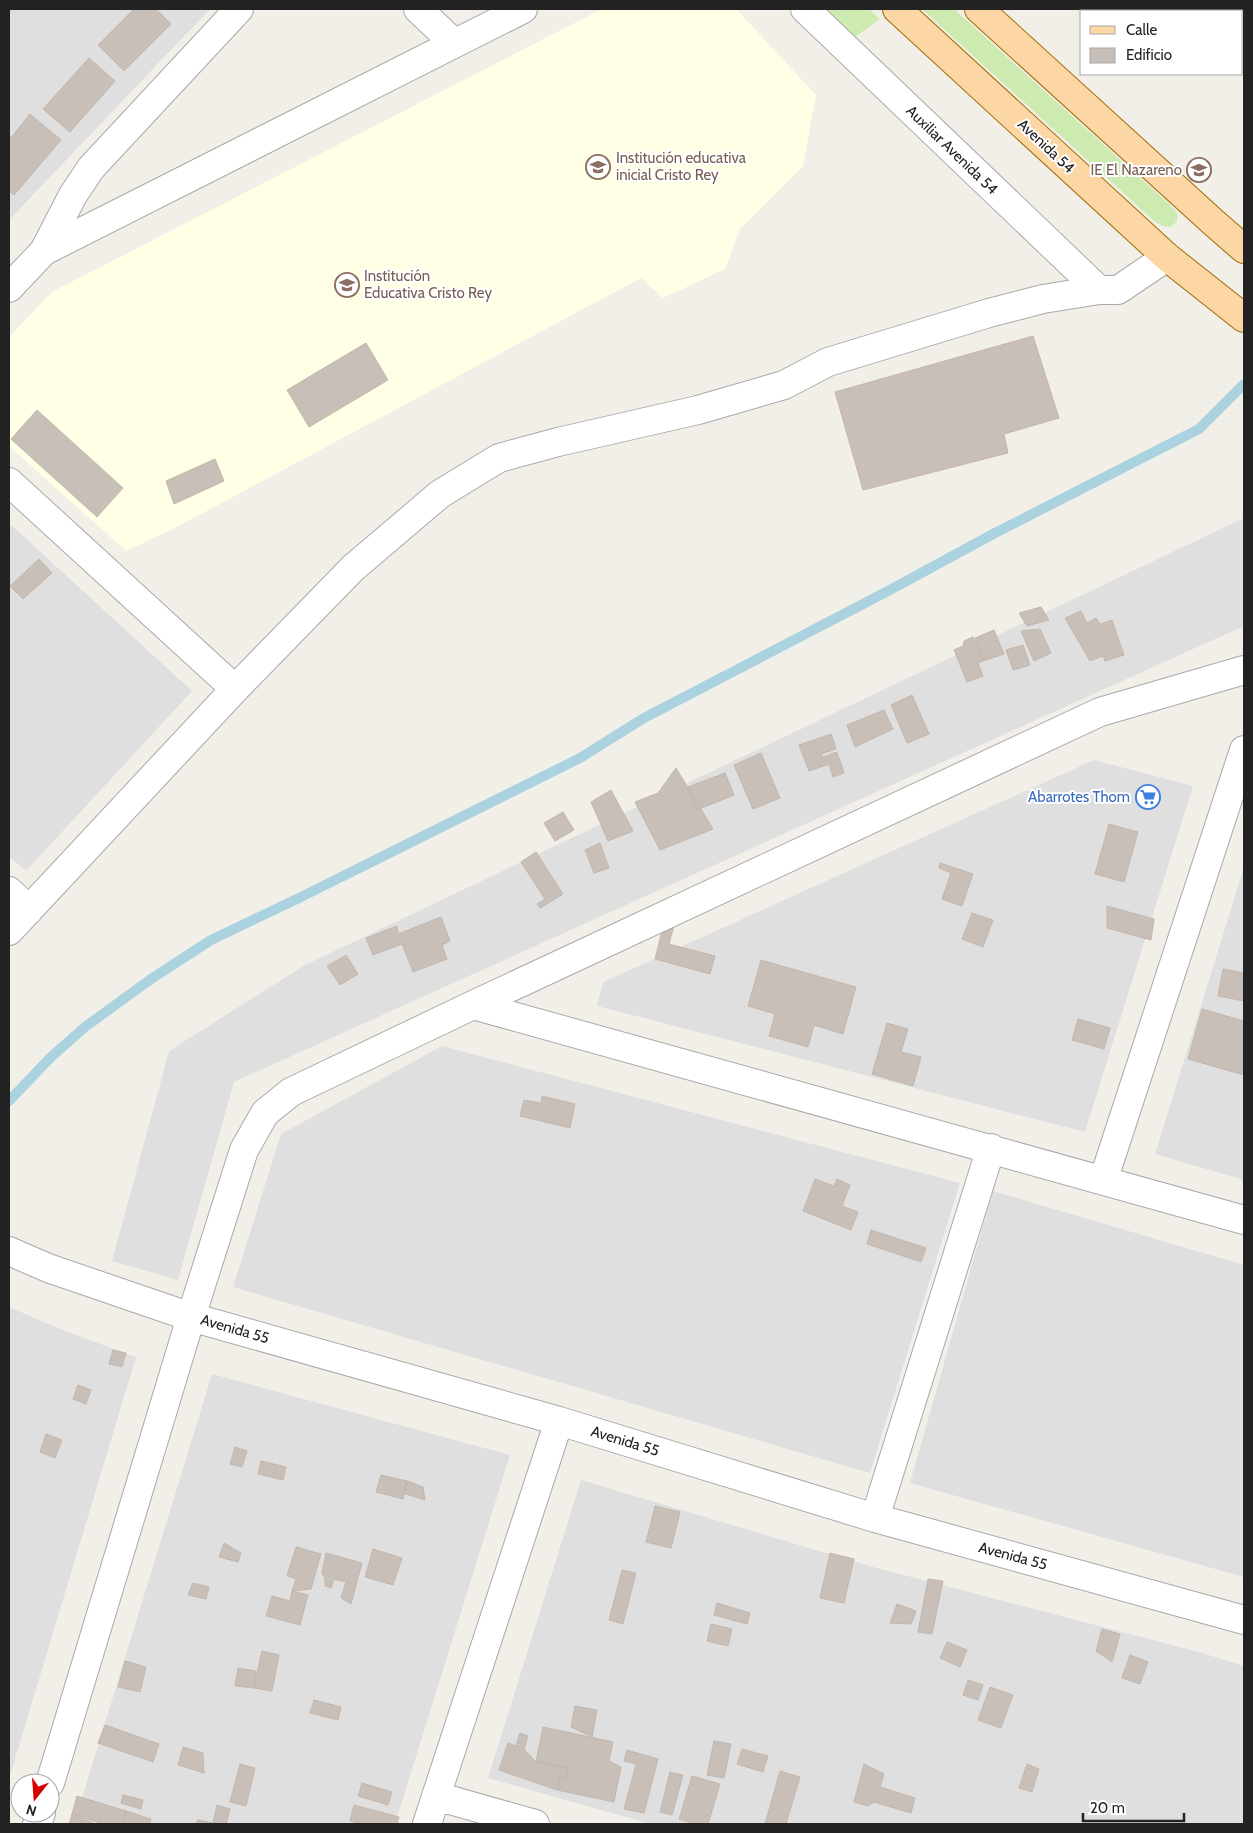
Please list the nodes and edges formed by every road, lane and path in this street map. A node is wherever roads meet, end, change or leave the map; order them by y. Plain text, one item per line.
1 (239, 9) edge
2 (418, 9) edge
3 (523, 9) edge
4 (805, 9) edge
5 (897, 9) edge
6 (979, 9) edge
7 (454, 43) junction
8 (1244, 249) edge
9 (44, 251) junction
10 (1167, 257) junction
11 (9, 288) edge
12 (1099, 290) junction
13 (1244, 318) edge
14 (9, 482) edge
15 (1244, 670) edge
16 (235, 689) junction
17 (1244, 750) edge
18 (9, 891) edge
19 (29, 910) junction
20 (9, 931) edge
21 (473, 1005) junction
22 (991, 1148) junction
23 (1103, 1181) junction
24 (1244, 1220) edge
25 (9, 1251) edge
26 (191, 1317) junction
27 (559, 1421) junction
28 (875, 1518) junction
29 (1244, 1620) edge
30 (53, 1773) edge
31 (436, 1796) junction
32 (427, 1824) edge
33 (535, 1824) edge

1 - 9 street
2 - 7 street
3 - 7 street
4 - 12 street, Auxiliar Avenida 54
5 - 10 main road, Avenida 54
6 - 8 main road
7 - 9 street
9 - 11 street
10 - 12 street
10 - 13 main road, Avenida 54
12 - 16 street
14 - 16 street
15 - 21 street
16 - 19 street
17 - 23 street
18 - 19 street
19 - 20 street
21 - 22 street
21 - 26 street
22 - 23 street
22 - 28 street
23 - 24 street
25 - 26 street, Avenida 55
26 - 27 street, Avenida 55
26 - 30 street
27 - 28 street, Avenida 55
27 - 31 street
28 - 29 street, Avenida 55
31 - 32 street
31 - 33 street

